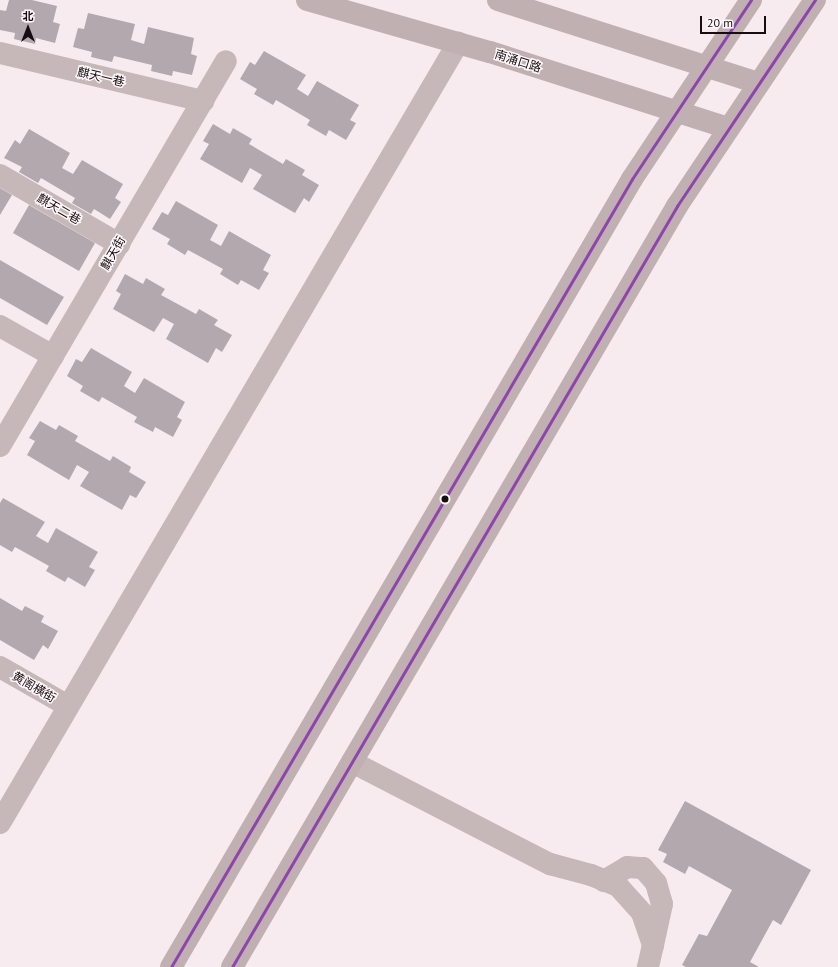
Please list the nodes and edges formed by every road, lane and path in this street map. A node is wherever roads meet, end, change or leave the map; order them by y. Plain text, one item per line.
1 (307, 0) edge
2 (498, 0) edge
3 (751, 0) edge
4 (815, 0) edge
5 (458, 43) junction
6 (0, 53) edge
7 (226, 61) dead end
8 (706, 66) junction
9 (758, 83) junction
10 (203, 101) junction
11 (676, 112) junction
12 (728, 128) junction
13 (0, 175) edge
14 (119, 244) junction
15 (0, 326) edge
16 (53, 356) junction
17 (0, 446) edge
18 (0, 667) edge
19 (68, 706) junction
20 (352, 762) junction
21 (0, 823) edge
22 (604, 880) junction
23 (653, 945) junction
24 (171, 967) edge
25 (232, 967) edge
26 (648, 967) edge

1 - 5 main road, 南涌口路
2 - 8 main road
3 - 8 main road
4 - 9 main road
5 - 11 main road, 南涌口路
5 - 19 street
6 - 10 street, 麒天一巷
7 - 10 street, 麒天街
8 - 9 main road
8 - 11 main road
9 - 12 main road
10 - 14 street, 麒天街
11 - 12 main road, 南涌口路
11 - 24 main road
12 - 20 main road
13 - 14 street, 麒天二巷
14 - 16 street, 麒天街
15 - 16 street
16 - 17 street, 麒天街
18 - 19 street, 黄阁横街
19 - 21 street
20 - 22 street
20 - 25 main road
22 - 23 street
22 - 23 street
23 - 26 street

